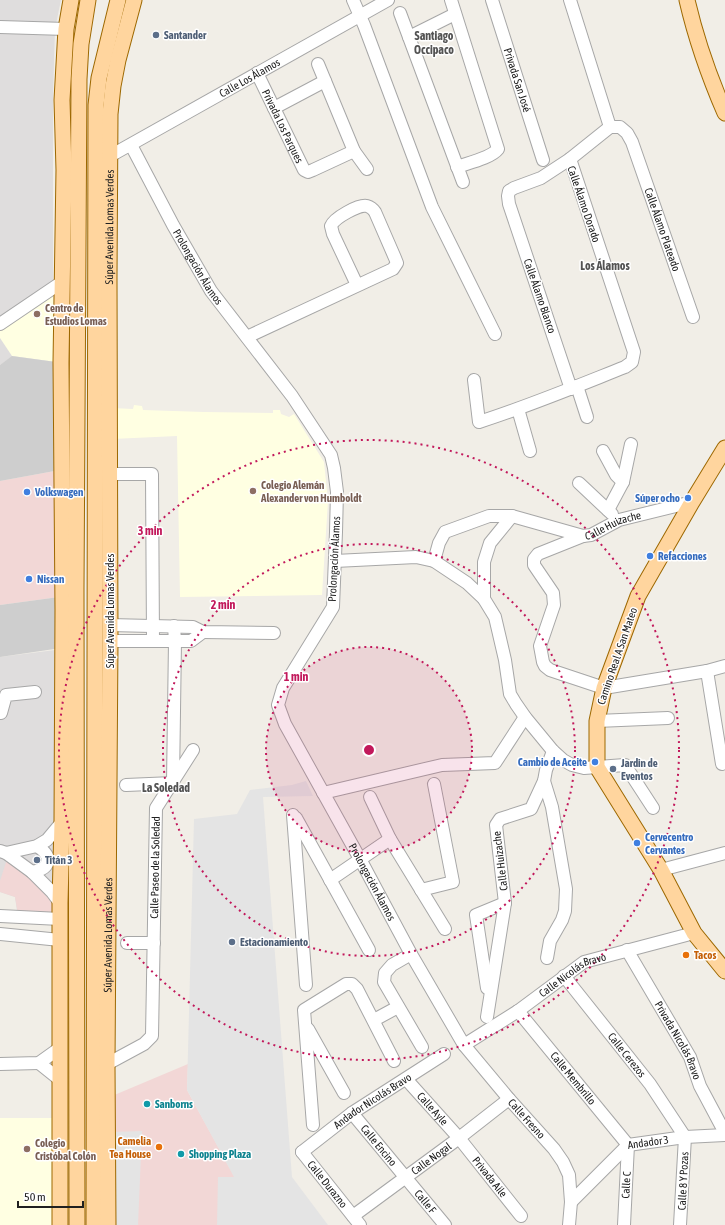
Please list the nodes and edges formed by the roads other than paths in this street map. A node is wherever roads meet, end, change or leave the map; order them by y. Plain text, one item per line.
1 (71, 0) edge
2 (88, 0) edge
3 (118, 0) edge
4 (134, 0) edge
5 (353, 0) edge
6 (388, 0) edge
7 (451, 0) edge
8 (492, 0) edge
9 (570, 0) edge
10 (687, 0) edge
11 (400, 13) dead end
12 (455, 14) junction
13 (360, 15) junction
14 (0, 27) edge
15 (66, 29) junction
16 (410, 37) junction
17 (81, 44) junction
18 (106, 46) junction
19 (318, 64) dead end
20 (257, 73) junction
21 (325, 81) junction
22 (274, 108) junction
23 (725, 113) edge
24 (610, 127) junction
25 (131, 145) junction
26 (78, 150) junction
27 (354, 151) junction
28 (110, 156) junction
29 (544, 160) dead end
30 (570, 160) junction
31 (457, 167) junction
32 (367, 169) dead end
33 (64, 170) junction
34 (463, 182) dead end
35 (110, 210) junction
36 (95, 250) junction
37 (62, 282) junction
38 (357, 285) junction
39 (694, 317) dead end
40 (0, 324) edge
41 (495, 334) dead end
42 (247, 337) junction
43 (474, 380) dead end
44 (574, 388) junction
45 (518, 409) junction
46 (587, 417) dead end
47 (631, 444) dead end
48 (530, 451) dead end
49 (604, 451) dead end
50 (724, 454) edge
51 (109, 474) junction
52 (623, 482) junction
53 (579, 483) dead end
54 (692, 502) junction
55 (608, 510) junction
56 (512, 516) junction
57 (619, 520) junction
58 (583, 536) junction
59 (95, 538) junction
60 (335, 561) junction
61 (434, 561) junction
62 (110, 572) junction
63 (76, 589) junction
64 (484, 599) junction
65 (63, 610) junction
66 (110, 625) junction
67 (153, 626) junction
68 (174, 626) junction
69 (203, 632) junction
70 (274, 633) dead end
71 (153, 640) junction
72 (110, 641) junction
73 (175, 641) junction
74 (725, 666) edge
75 (708, 670) junction
76 (604, 688) junction
77 (35, 692) dead end
78 (0, 715) edge
79 (525, 717) junction
80 (668, 718) dead end
81 (597, 721) junction
82 (193, 750) dead end
83 (553, 751) junction
84 (722, 764) dead end
85 (597, 767) junction
86 (544, 781) junction
87 (173, 783) junction
88 (434, 784) dead end
89 (126, 785) dead end
90 (323, 793) junction
91 (370, 797) dead end
92 (653, 808) dead end
93 (62, 822) junction
94 (390, 839) junction
95 (37, 846) junction
96 (3, 852) edge
97 (725, 853) edge
98 (360, 859) junction
99 (661, 870) junction
100 (32, 872) junction
101 (330, 880) junction
102 (421, 890) junction
103 (60, 903) junction
104 (505, 903) junction
105 (0, 916) edge
106 (53, 918) junction
107 (445, 929) dead end
108 (694, 933) junction
109 (0, 934) edge
110 (53, 939) junction
111 (127, 943) dead end
112 (154, 943) junction
113 (369, 950) dead end
114 (627, 950) junction
115 (411, 954) junction
116 (547, 958) dead end
117 (725, 971) edge
118 (564, 976) junction
119 (306, 985) dead end
120 (489, 1002) junction
121 (398, 1007) junction
122 (518, 1011) junction
123 (487, 1017) dead end
124 (374, 1020) junction
125 (306, 1027) junction
126 (464, 1045) junction
127 (422, 1047) dead end
128 (60, 1048) junction
129 (444, 1054) dead end
130 (394, 1061) dead end
131 (39, 1063) junction
132 (0, 1064) edge
133 (107, 1064) junction
134 (406, 1078) junction
135 (59, 1079) junction
136 (344, 1093) dead end
137 (509, 1099) junction
138 (352, 1113) junction
139 (313, 1125) dead end
140 (725, 1134) edge
141 (685, 1137) junction
142 (459, 1138) junction
143 (628, 1145) junction
144 (298, 1151) joint
145 (77, 1159) junction
146 (405, 1178) junction
147 (572, 1202) junction
148 (521, 1216) dead end
149 (356, 1221) edge
150 (60, 1225) edge
151 (77, 1225) edge
152 (94, 1225) edge
153 (108, 1225) edge
154 (445, 1225) edge
155 (569, 1225) edge
156 (624, 1225) edge
157 (680, 1225) edge

1 - 15 main road
2 - 17 main road
3 - 18 main road, Súper Avenida Lomas Verdes
4 - 28 main road, Súper Avenida Lomas Verdes
5 - 13 street
6 - 13 street, Calle Los Álamos
7 - 12 street
8 - 29 street, Privada San José
9 - 24 street
10 - 23 main road
11 - 16 street
12 - 16 street
12 - 31 street
13 - 20 street, Calle Los Álamos
13 - 41 street
14 - 15 street
15 - 33 main road
16 - 31 street
17 - 18 main road
17 - 26 main road
18 - 36 main road, Súper Avenida Lomas Verdes
19 - 21 street
20 - 22 street, Privada Los Parques
20 - 25 street, Calle Los Álamos
21 - 22 street
21 - 27 street
22 - 27 street, Privada Los Parques
24 - 30 street
24 - 39 street, Calle Álamo Plateado
25 - 28 street, Calle Los Álamos
25 - 42 street, Prolongación Álamos
26 - 33 main road
26 - 63 main road
27 - 32 street
28 - 35 main road, Súper Avenida Lomas Verdes
30 - 44 street, Calle Álamo Dorado
30 - 44 street, Calle Álamo Blanco
31 - 34 street
33 - 37 main road
35 - 36 main road
35 - 51 main road, Súper Avenida Lomas Verdes
36 - 59 main road, Súper Avenida Lomas Verdes
37 - 40 street
37 - 65 main road
38 - 38 street
38 - 42 street
42 - 60 street, Prolongación Álamos
43 - 45 street
44 - 45 street
44 - 46 street, Calle Álamo Blanco
45 - 48 street
47 - 52 street
49 - 52 street
50 - 54 main road, Camino Real A San Mateo
51 - 62 main road, Súper Avenida Lomas Verdes
51 - 67 street
52 - 55 street
53 - 55 street
54 - 57 street, Calle Huizache
54 - 76 main road, Camino Real A San Mateo
55 - 57 street
56 - 58 street, Calle Huizache
56 - 61 street, Calle Huizache
56 - 64 street
57 - 58 street, Calle Huizache
58 - 76 street
59 - 62 main road
59 - 152 main road, Súper Avenida Lomas Verdes
60 - 61 street
60 - 90 street, Prolongación Álamos
61 - 64 street
62 - 66 main road, Súper Avenida Lomas Verdes
63 - 65 main road
63 - 145 main road
64 - 79 street
65 - 93 main road
66 - 67 street
66 - 72 main road, Súper Avenida Lomas Verdes
67 - 68 street
67 - 71 street
68 - 69 street
68 - 73 street
69 - 70 street
69 - 73 street
71 - 72 street
71 - 73 street
72 - 133 main road, Súper Avenida Lomas Verdes
73 - 87 street
74 - 75 street
75 - 76 street
75 - 84 street
76 - 81 main road, Camino Real A San Mateo
77 - 78 street
79 - 83 street
79 - 90 street
80 - 81 street
81 - 85 main road, Camino Real A San Mateo
82 - 87 street, Calle Paseo de la Soledad
83 - 85 street
83 - 86 street, Calle Huizache
85 - 92 street
85 - 99 main road
86 - 104 street, Calle Huizache
86 - 116 street
87 - 89 street
87 - 112 street, Calle Paseo de la Soledad
88 - 102 street
90 - 98 street, Prolongación Álamos
91 - 94 street
93 - 95 street
93 - 103 main road
94 - 98 street
94 - 102 street
95 - 96 street
95 - 100 street
96 - 100 street
97 - 99 street
98 - 101 street
98 - 115 street, Prolongación Álamos
99 - 108 main road
100 - 103 street
101 - 113 street
101 - 119 street
102 - 107 street
103 - 106 main road
104 - 120 street, Calle Huizache
104 - 120 street, Calle Huizache
105 - 106 street
106 - 110 main road
108 - 114 street, Calle Nicolás Bravo
108 - 117 main road
109 - 110 street
110 - 128 main road
111 - 112 street
112 - 133 street, Calle Paseo de la Soledad
114 - 118 street, Calle Nicolás Bravo
114 - 140 street, Privada Nicolás Bravo
115 - 121 street
115 - 126 street, Prolongación Álamos
118 - 122 street, Calle Nicolás Bravo
118 - 141 street, Calle Cerezos
120 - 123 street, Calle Huizache
121 - 124 street
121 - 127 street
122 - 126 street, Calle Nicolás Bravo
122 - 143 street, Calle Membrillo
124 - 125 street
124 - 130 street
125 - 136 street
125 - 139 street
126 - 137 street, Calle Fresno
128 - 131 street
128 - 135 main road
129 - 134 street, Andador Nicolás Bravo
131 - 132 street
131 - 135 street
133 - 153 main road, Súper Avenida Lomas Verdes
134 - 138 street, Andador Nicolás Bravo
134 - 142 street, Calle Ayle
135 - 150 main road
137 - 142 street, Calle Nogal
137 - 147 street, Calle Fresno
138 - 144 street, Andador Nicolás Bravo
138 - 146 street, Calle Encino
140 - 141 street, Andador 3
141 - 143 street, Andador 3
141 - 157 street, Calle 8 Y Pozas
142 - 146 street, Calle Nogal
142 - 148 street, Privada Aile
143 - 147 street, Andador 3
143 - 156 street, Calle C
144 - 149 street, Calle Durazno
145 - 150 main road
145 - 151 main road
146 - 149 street, Calle Nogal
146 - 154 street, Calle F
147 - 155 street, Calle Fresno

